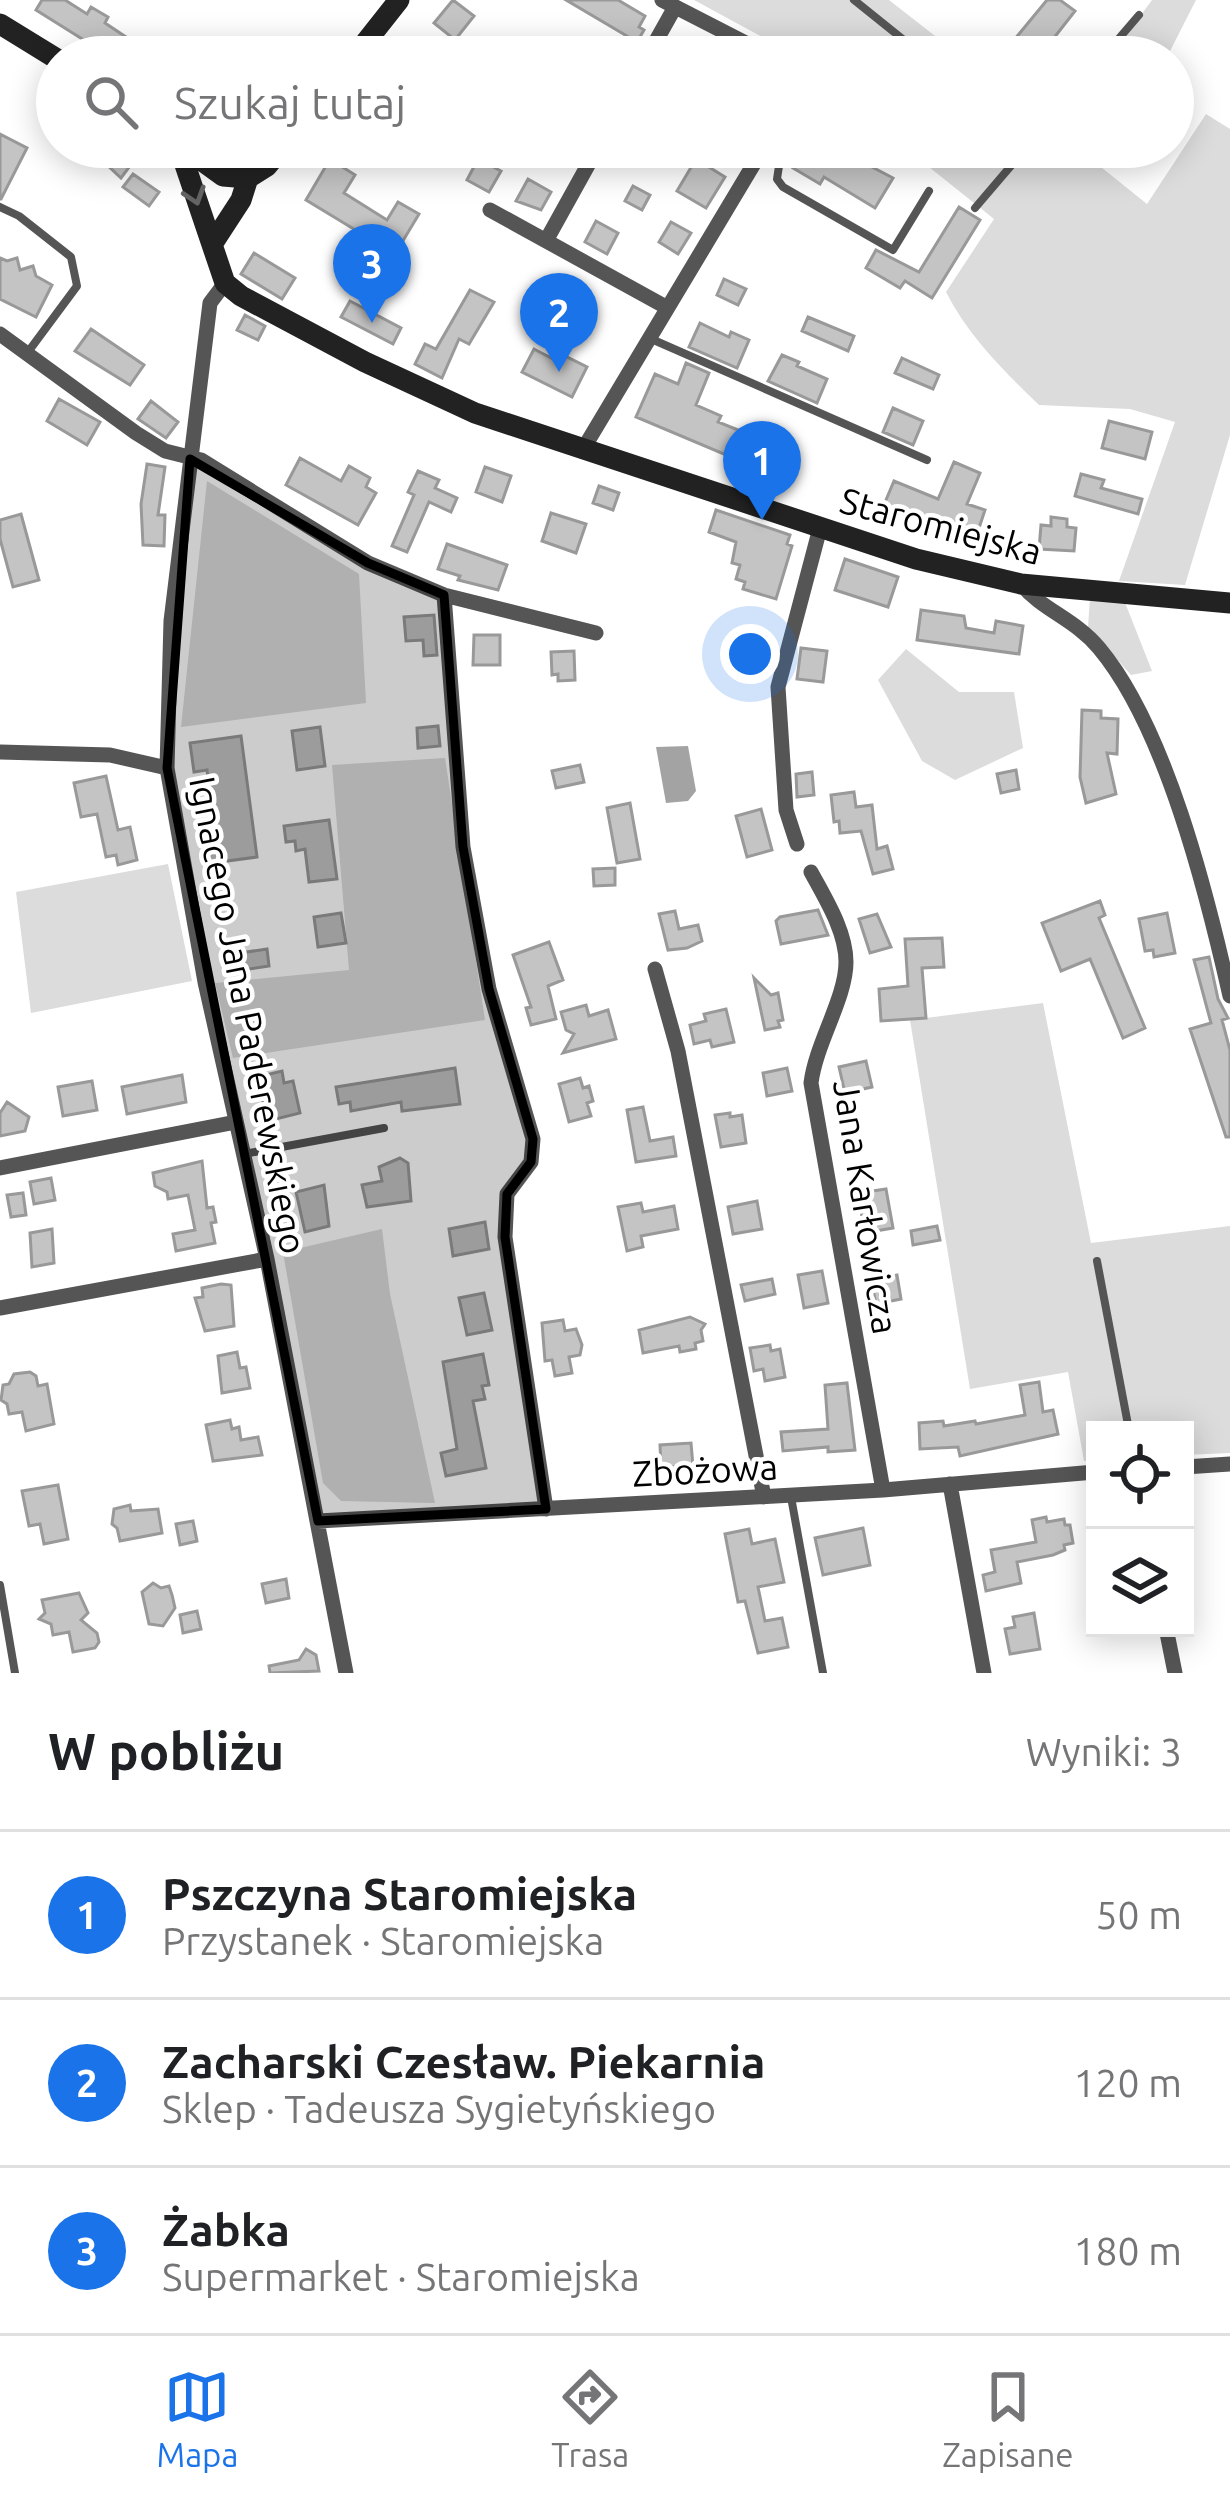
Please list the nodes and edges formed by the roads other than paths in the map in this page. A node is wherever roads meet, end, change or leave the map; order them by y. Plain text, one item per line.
1 (399, 0) edge
2 (854, 0) edge
3 (668, 3) edge
4 (1139, 15) dead end
5 (0, 24) edge
6 (371, 36) edge
7 (655, 36) edge
8 (732, 36) edge
9 (899, 36) edge
10 (1121, 36) edge
11 (36, 46) edge
12 (188, 168) edge
13 (211, 168) edge
14 (264, 168) edge
15 (586, 168) edge
16 (751, 168) edge
17 (779, 168) edge
18 (1009, 168) edge
19 (248, 178) junction
20 (929, 191) dead end
21 (0, 207) edge
22 (975, 208) dead end
23 (490, 209) dead end
24 (547, 239) junction
25 (213, 243) junction
26 (225, 283) junction
27 (666, 307) junction
28 (0, 334) edge
29 (648, 338) junction
30 (28, 352) junction
31 (582, 451) junction
32 (190, 459) junction
33 (927, 460) dead end
34 (820, 528) junction
35 (1021, 584) junction
36 (1087, 591) junction
37 (444, 595) junction
38 (1230, 603) edge
39 (1080, 628) junction
40 (596, 633) dead end
41 (0, 752) edge
42 (167, 768) junction
43 (797, 844) dead end
44 (811, 872) dead end
45 (655, 969) dead end
46 (1230, 996) edge
47 (236, 1122) junction
48 (384, 1128) dead end
49 (243, 1154) junction
50 (0, 1168) edge
51 (267, 1259) junction
52 (1097, 1261) dead end
53 (0, 1308) edge
54 (1127, 1421) edge
55 (1230, 1464) edge
56 (1194, 1466) edge
57 (1086, 1473) edge
58 (950, 1484) junction
59 (883, 1490) junction
60 (791, 1495) junction
61 (764, 1497) junction
62 (545, 1509) junction
63 (318, 1521) junction
64 (0, 1585) edge
65 (1168, 1637) edge
66 (15, 1673) edge
67 (346, 1673) edge
68 (823, 1673) edge
69 (985, 1673) edge
70 (1175, 1673) edge

1 - 6 street
2 - 9 lane
3 - 7 street
3 - 8 street
4 - 10 lane
5 - 11 street
12 -> 25 street
13 - 19 street
14 - 19 street
15 - 24 street
16 - 27 street
17 - 20 lane
18 - 22 lane
19 - 25 street
21 - 30 lane
23 - 24 street
24 - 27 street
25 - 26 street
26 - 31 street, Staromiejska
26 - 32 street, Ignacego Jana Paderewskiego
27 - 29 street
28 - 30 street
29 - 31 street
29 - 33 lane
30 - 32 street
31 - 34 street, Staromiejska
32 - 37 street
32 - 42 street, Ignacego Jana Paderewskiego
34 - 35 street, Staromiejska
34 - 43 street
35 - 36 street, Staromiejska
35 - 39 street
36 - 38 street, Staromiejska
36 - 39 street
37 - 40 street
37 - 62 street
39 - 46 street
41 - 42 street
42 - 47 street, Ignacego Jana Paderewskiego
44 - 59 street, Jana Karłowicza
45 - 61 street
47 - 49 street, Ignacego Jana Paderewskiego
47 - 50 street
48 - 49 lane
49 - 51 street, Ignacego Jana Paderewskiego
51 - 53 street
51 - 63 street, Ignacego Jana Paderewskiego
52 - 54 lane
55 - 56 street
57 - 58 street, Zbożowa
58 - 59 street, Zbożowa
58 - 69 street
59 - 60 street, Zbożowa
60 - 61 street, Zbożowa
60 - 68 lane
61 - 62 street, Zbożowa
62 - 63 street, Zbożowa
63 - 67 street, Ignacego Jana Paderewskiego
64 - 66 lane
65 - 70 street

